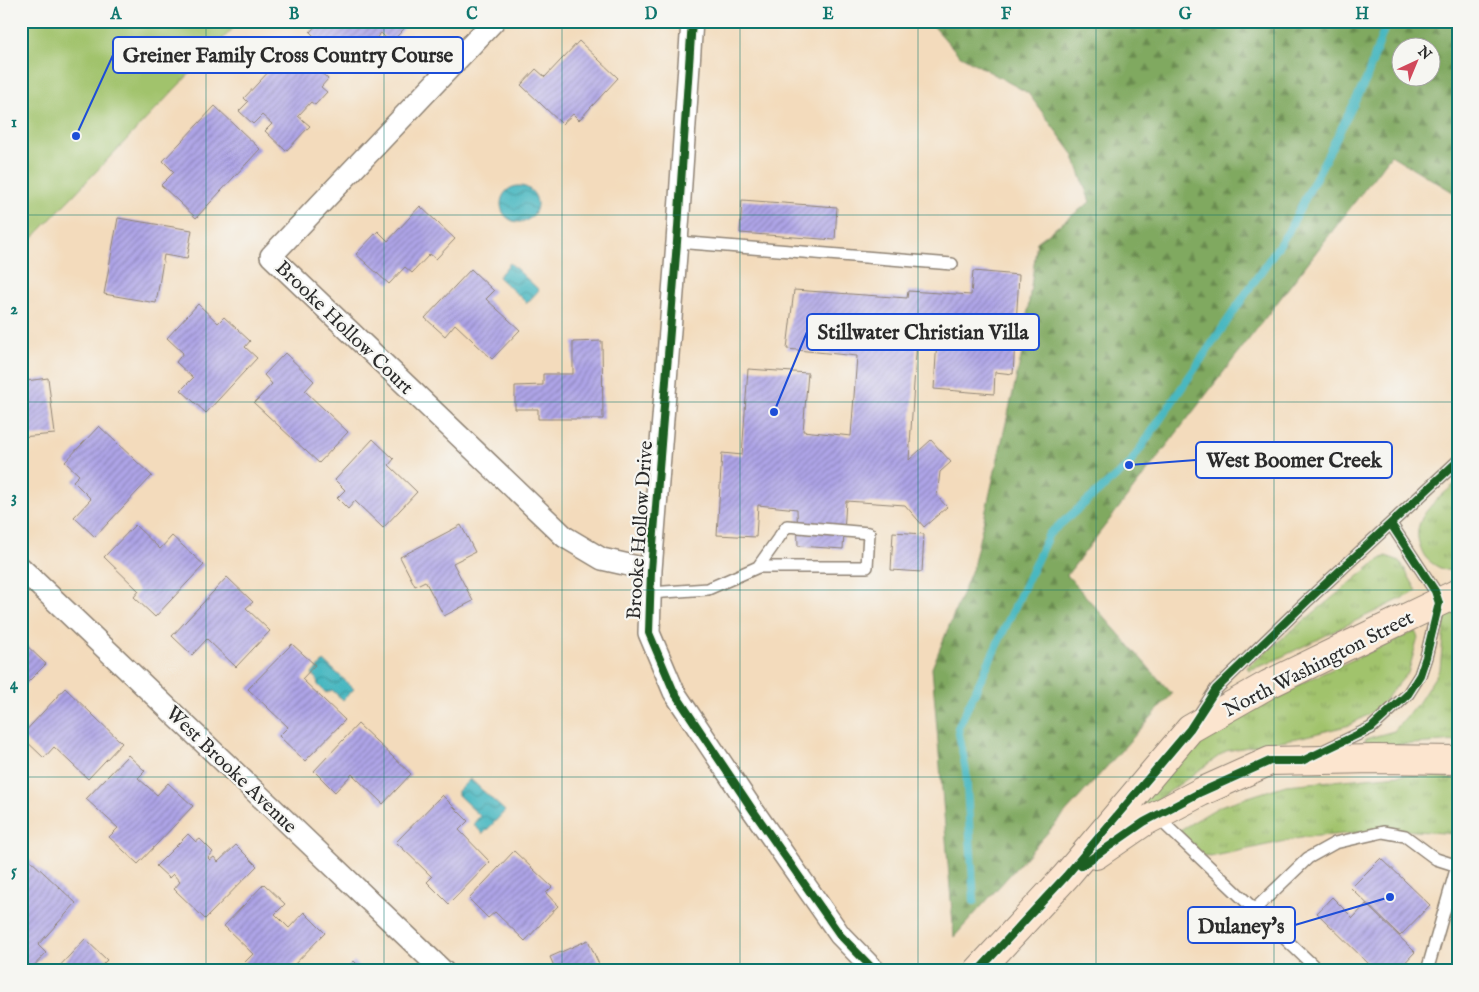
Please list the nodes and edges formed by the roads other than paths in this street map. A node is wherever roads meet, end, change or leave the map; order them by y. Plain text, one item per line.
1 (494, 21) edge
2 (692, 21) edge
3 (677, 242) junction
4 (952, 264) dead end
5 (1458, 461) edge
6 (1391, 524) junction
7 (758, 566) junction
8 (21, 568) edge
9 (651, 570) junction
10 (650, 594) junction
11 (1448, 598) edge
12 (1190, 729) junction
13 (1302, 761) junction
14 (1457, 761) edge
15 (1156, 816) junction
16 (1457, 866) edge
17 (1066, 876) junction
18 (1255, 909) junction
19 (443, 971) edge
20 (875, 971) edge
21 (978, 971) edge
22 (1319, 971) edge
23 (1427, 971) edge

1 - 9 street, Brooke Hollow Court
2 - 3 street, Brooke Hollow Drive
3 - 4 lane
3 - 9 street, Brooke Hollow Drive
5 - 6 lane
6 - 11 lane
6 - 12 lane
7 - 7 lane
7 - 10 lane
8 - 19 street, West Brooke Avenue
9 - 10 street, Brooke Hollow Drive
10 - 20 street, Brooke Hollow Drive
11 - 12 main road, North Washington Street
11 - 13 lane
12 - 17 main road, North Washington Street
13 - 14 main road, North Washington Street
13 - 15 main road, North Washington Street
15 - 17 main road, North Washington Street
15 - 18 lane
16 - 18 lane
16 - 23 lane
17 - 21 main road, North Washington Street
18 - 22 lane

